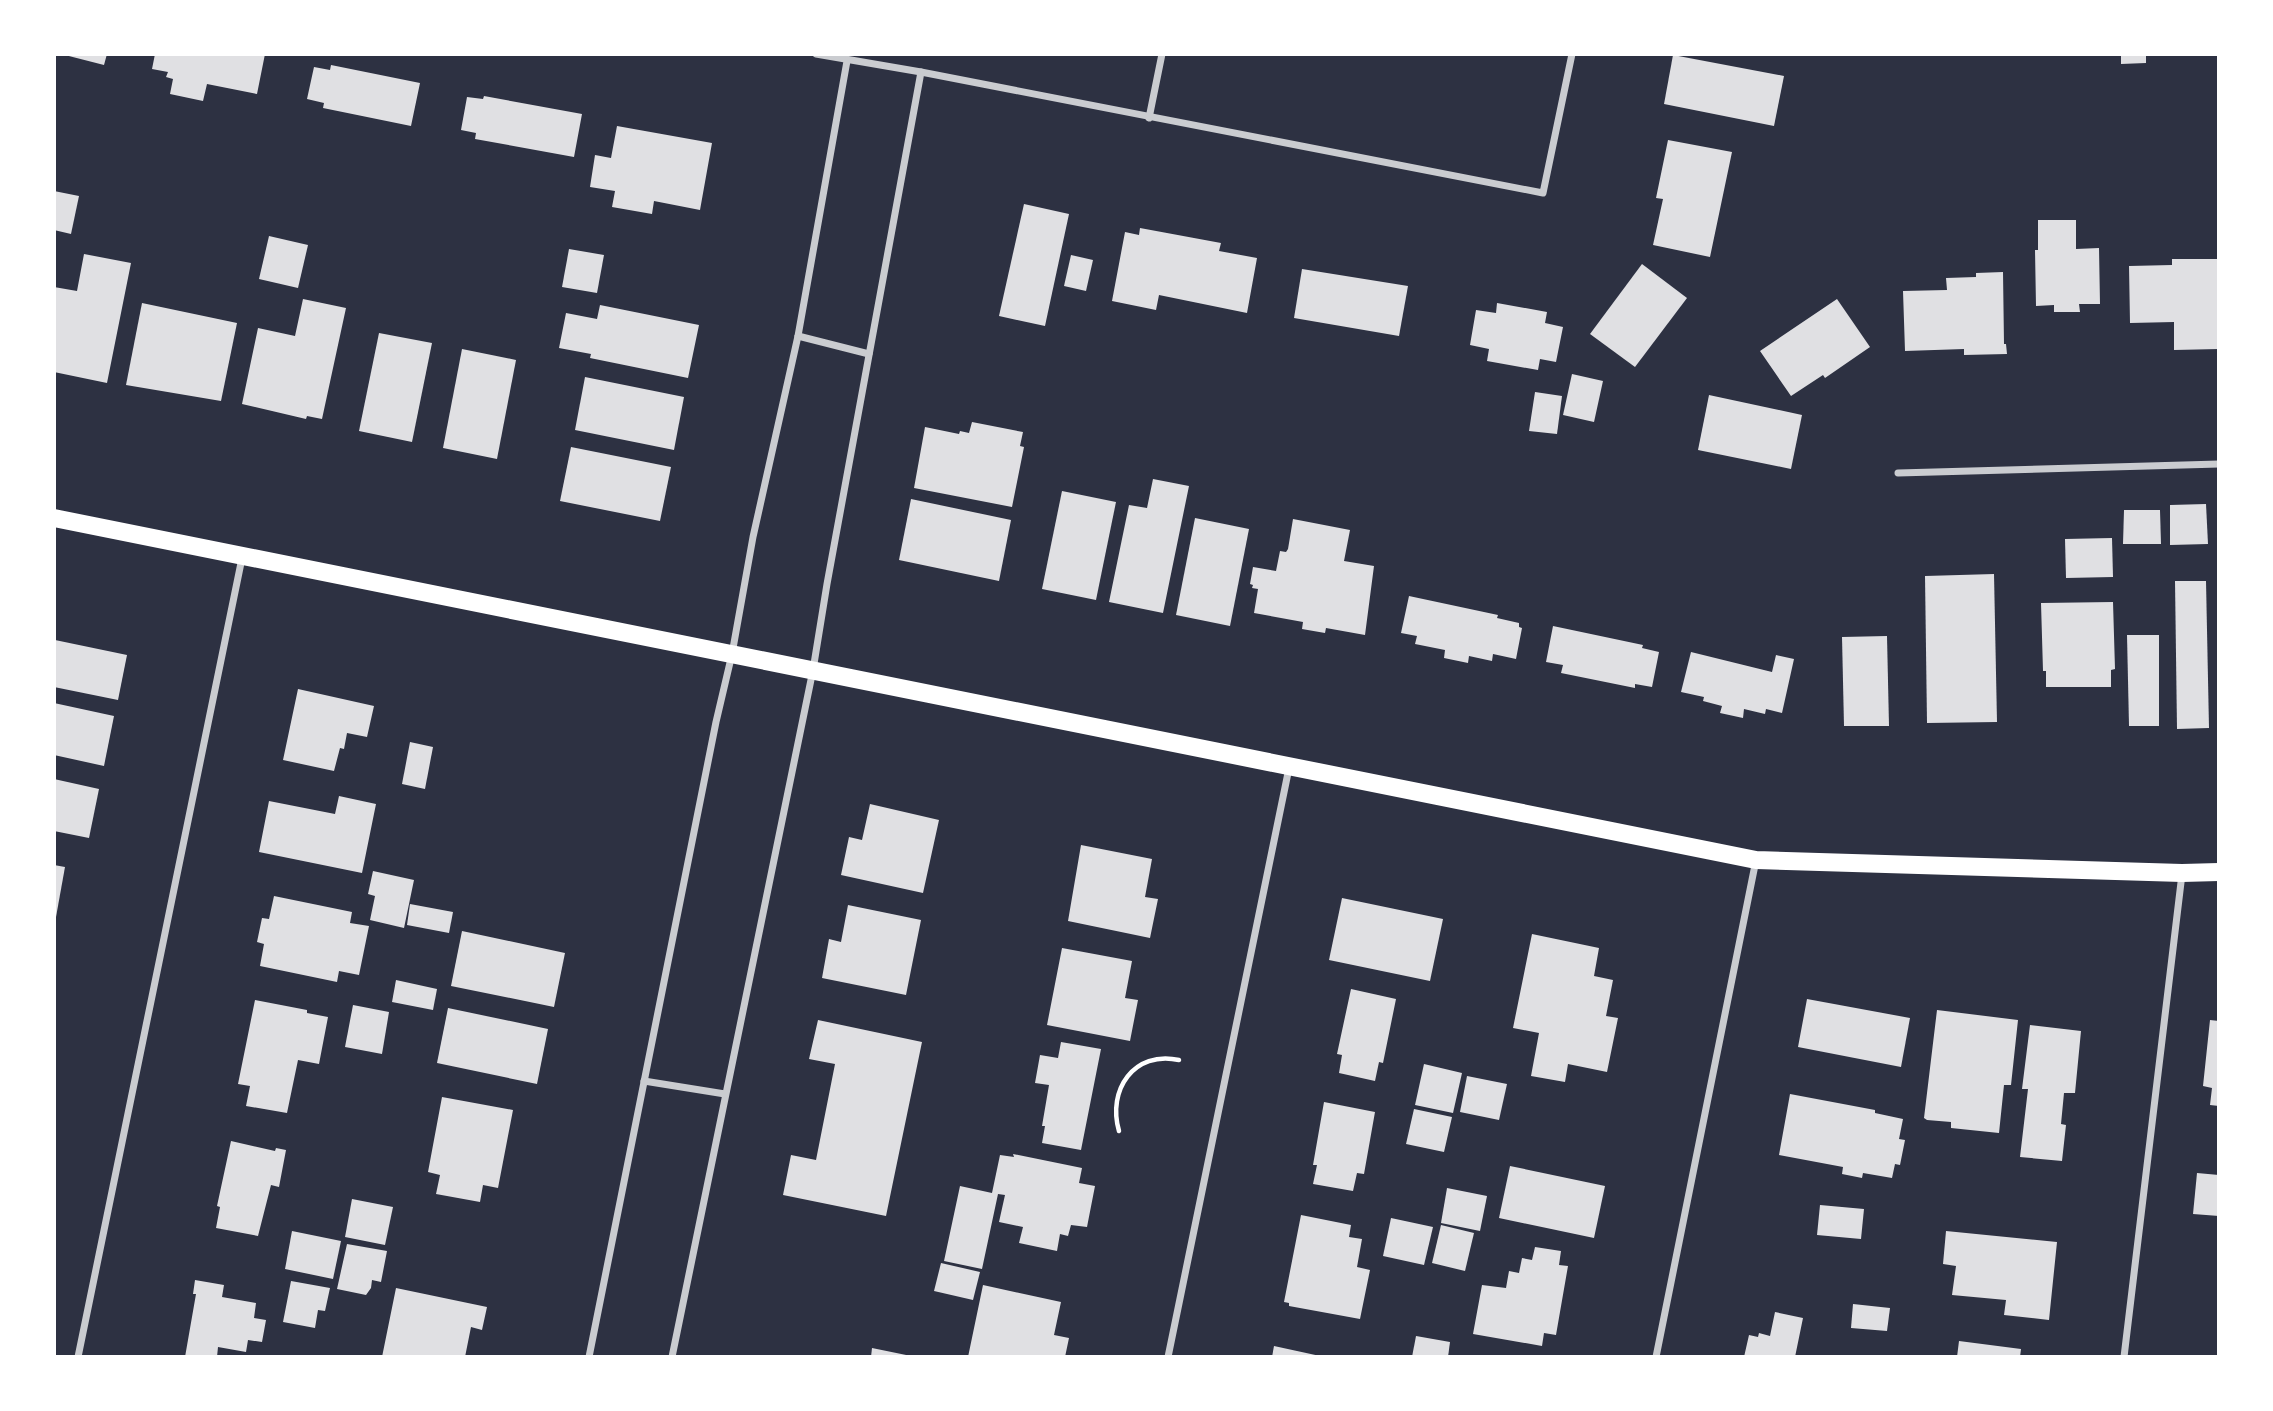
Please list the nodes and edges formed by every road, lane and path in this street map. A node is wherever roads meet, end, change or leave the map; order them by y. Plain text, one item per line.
1 (816, 54) edge
2 (1162, 54) edge
3 (1572, 54) edge
4 (847, 61) junction
5 (921, 72) junction
6 (1149, 118) junction
7 (798, 336) junction
8 (869, 354) junction
9 (2219, 464) edge
10 (1898, 473) dead end
11 (54, 518) edge
12 (242, 558) junction
13 (732, 653) junction
14 (813, 670) junction
15 (1290, 767) junction
16 (1756, 860) junction
17 (2219, 872) edge
18 (2182, 873) junction
19 (1179, 1060) dead end
20 (644, 1081) junction
21 (725, 1094) junction
22 (1119, 1131) dead end
23 (78, 1357) edge
24 (589, 1357) edge
25 (672, 1357) edge
26 (1168, 1357) edge
27 (1656, 1357) edge
28 (2124, 1357) edge

1 - 4 street
2 - 6 street
3 - 6 street
4 - 5 street
4 - 7 street
5 - 6 street
5 - 8 street
7 - 8 street
7 - 13 street
8 - 14 street
9 - 10 street
11 - 12 main road
12 - 13 main road
12 - 23 street
13 - 14 main road
13 - 20 street
14 - 15 main road
14 - 21 street
15 - 16 main road
15 - 26 street
16 - 18 main road
16 - 27 street
17 - 18 main road
18 - 28 street
19 - 22 path
20 - 21 street
20 - 24 street
21 - 25 street

